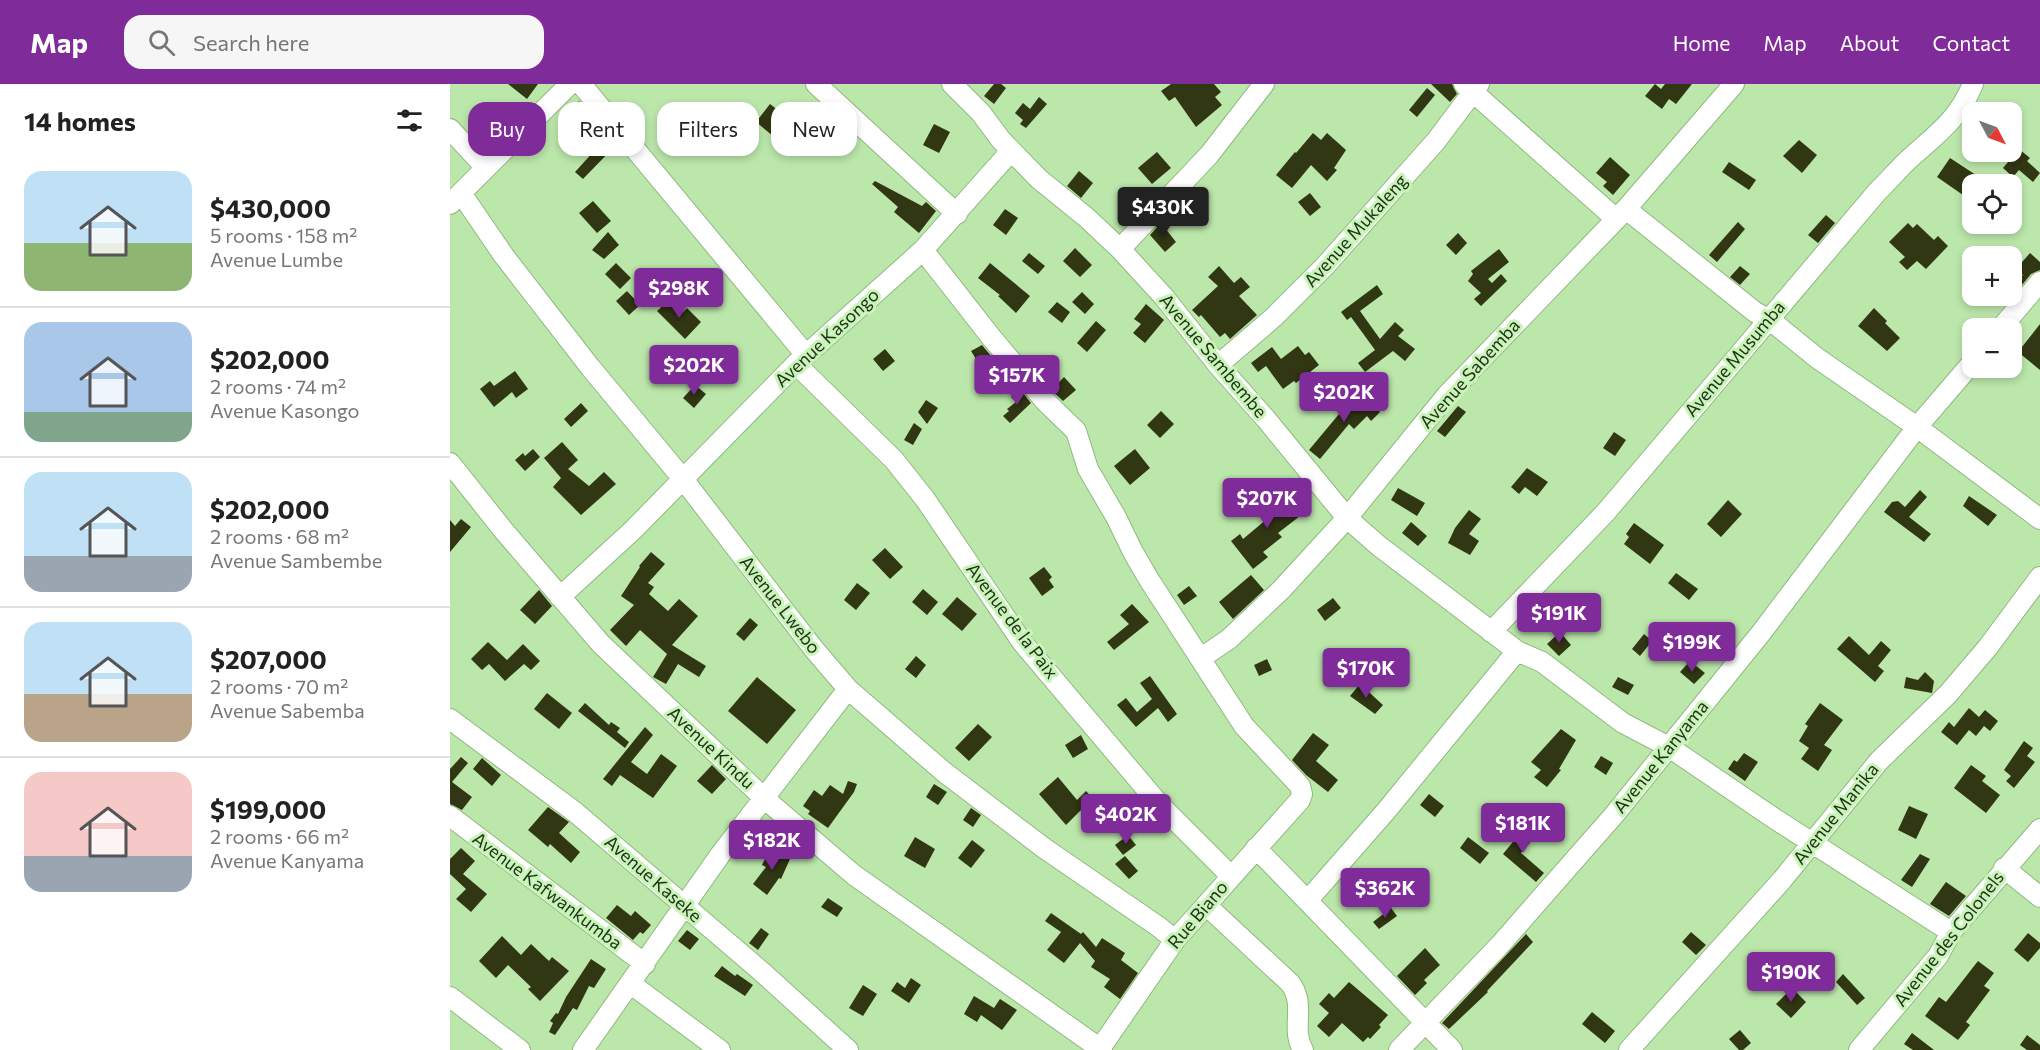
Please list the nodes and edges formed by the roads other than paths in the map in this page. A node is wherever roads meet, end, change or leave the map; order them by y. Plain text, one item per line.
1 (570, 84) edge
2 (581, 84) edge
3 (816, 84) edge
4 (952, 84) edge
5 (1264, 84) edge
6 (1734, 84) edge
7 (1973, 84) edge
8 (1472, 87) edge
9 (450, 129) edge
10 (1011, 151) junction
11 (486, 168) junction
12 (456, 199) edge
13 (957, 214) junction
14 (1621, 214) junction
15 (1120, 249) junction
16 (923, 250) junction
17 (2040, 282) edge
18 (2009, 318) edge
19 (1770, 320) junction
20 (801, 360) junction
21 (1218, 365) junction
22 (1962, 375) edge
23 (1917, 427) junction
24 (453, 472) edge
25 (683, 479) junction
26 (1347, 518) junction
27 (2040, 519) edge
28 (2040, 577) edge
29 (560, 597) junction
30 (1491, 632) junction
31 (1517, 651) junction
32 (1202, 658) junction
33 (848, 689) junction
34 (450, 719) edge
35 (1669, 747) junction
36 (765, 799) junction
37 (450, 816) edge
38 (2040, 829) edge
39 (1812, 842) junction
40 (1256, 848) junction
41 (2004, 868) junction
42 (1231, 876) junction
43 (2040, 897) edge
44 (1308, 900) junction
45 (1206, 905) junction
46 (684, 906) junction
47 (1951, 932) junction
48 (1175, 940) junction
49 (645, 964) junction
50 (631, 984) junction
51 (450, 997) edge
52 (1425, 1023) junction
53 (1100, 1049) edge
54 (520, 1050) edge
55 (583, 1050) edge
56 (720, 1050) edge
57 (849, 1050) edge
58 (1303, 1050) edge
59 (1399, 1050) edge
60 (1452, 1050) edge
61 (1629, 1050) edge
62 (1859, 1050) edge

1 - 11 street
2 - 20 street
3 - 13 street
4 - 10 street
5 - 15 street
6 - 14 street, Avenue Sabemba
7 - 19 street, Avenue Musumba
8 - 14 street
8 - 21 street, Avenue Mukaleng
9 - 11 street
10 - 13 street, Avenue Kasongo
10 - 15 street
11 - 12 street
12 - 25 street, Avenue Lwebo
13 - 16 street, Avenue Kasongo
14 - 19 street
14 - 26 street, Avenue Sabemba
15 - 21 street, Avenue Sambembe
16 - 20 street, Avenue Kasongo
16 - 32 street
17 - 18 street
19 - 23 street
19 - 30 street, Avenue Musumba
20 - 25 street, Avenue Kasongo
20 - 42 street, Avenue de la Paix
21 - 26 street, Avenue Sambembe
22 - 23 street, Avenue Kanyama
23 - 27 street
23 - 35 street, Avenue Kanyama
24 - 29 street, Avenue Kindu
25 - 29 street, Avenue Kasongo
25 - 33 street, Avenue Lwebo
26 - 30 street, Avenue Sambembe
26 - 32 street, Avenue Sabemba
28 - 39 street, Avenue Manika
29 - 36 street, Avenue Kindu
30 - 31 street, Avenue Sambembe
31 - 35 street, Avenue Sambembe
31 - 44 street
32 - 40 street, Rue Biano
33 - 36 street
33 - 48 street, Avenue Lwebo
34 - 46 street, Avenue Kaseke
35 - 39 street, Avenue Sambembe
35 - 52 street, Avenue Kanyama
36 - 46 street
36 - 53 street, Avenue Kindu
37 - 49 street, Avenue Kafwankumba
38 - 41 street, Avenue des Colonels
39 - 47 street, Avenue Sambembe
39 - 61 street, Avenue Manika
40 - 42 street, Rue Biano
40 - 44 street
41 - 43 street
41 - 47 street, Avenue des Colonels
42 - 45 street, Rue Biano
44 - 52 street
45 - 48 street, Rue Biano
45 - 58 street
46 - 49 street
46 - 57 street, Avenue Kaseke
47 - 62 street, Avenue des Colonels
48 - 53 street, Rue Biano
49 - 50 street
50 - 55 street
50 - 56 street
51 - 54 street
52 - 59 street, Avenue Kanyama
52 - 60 street

